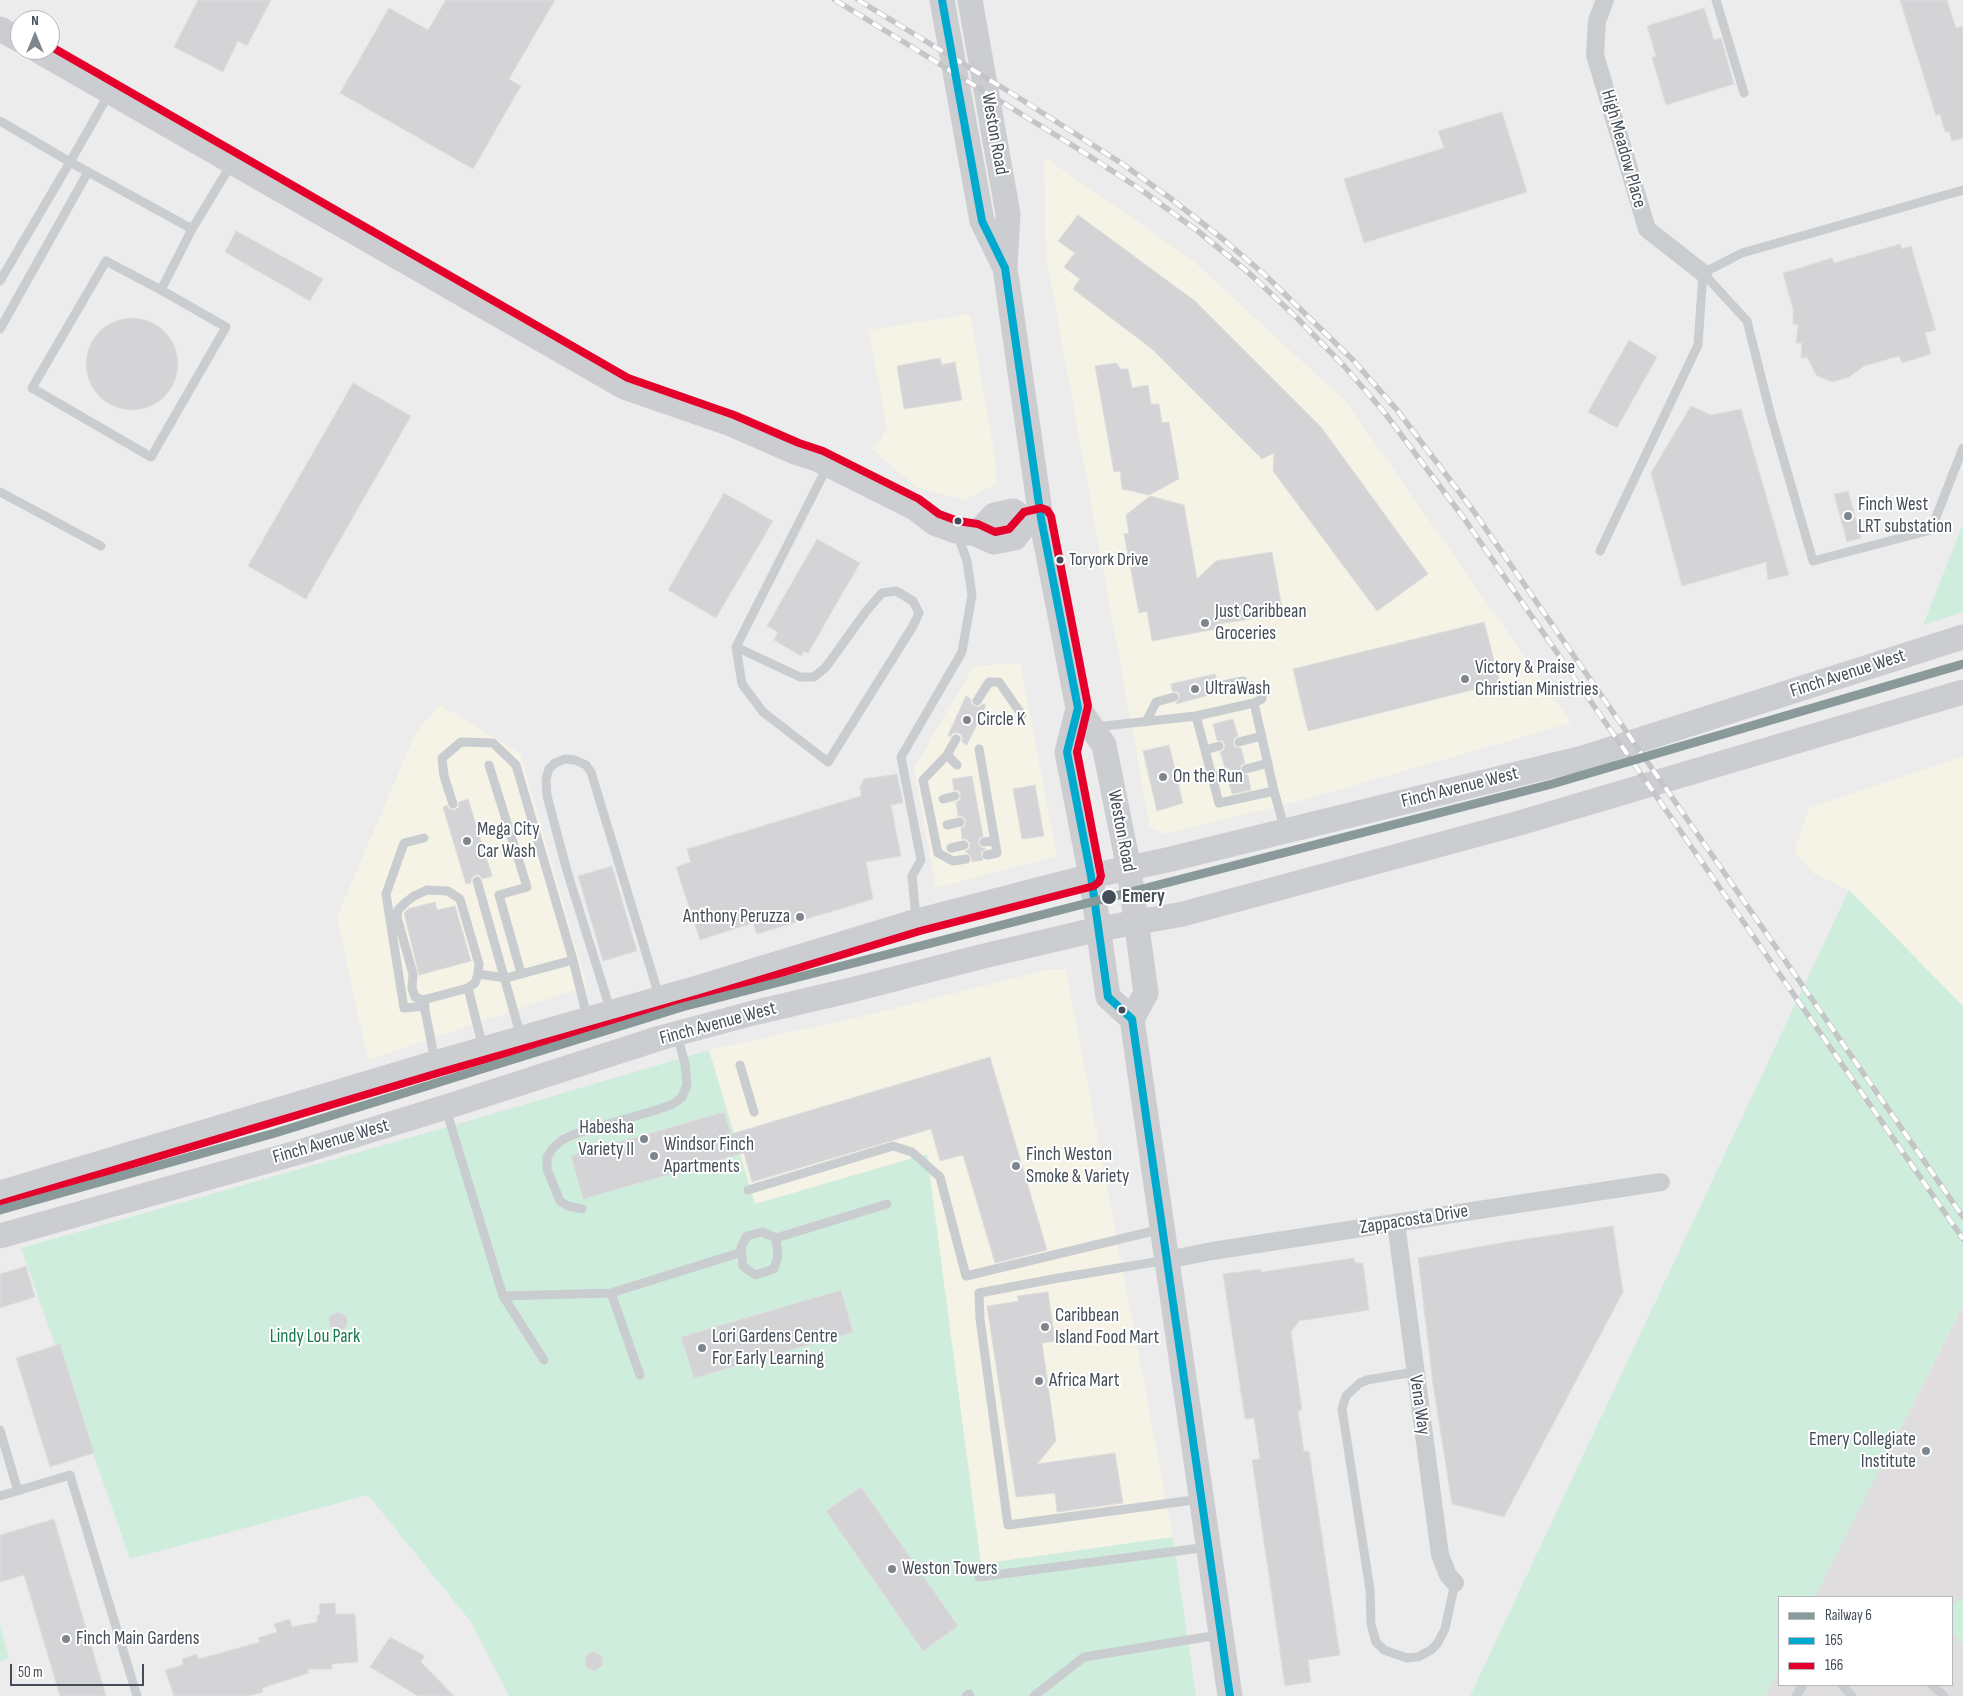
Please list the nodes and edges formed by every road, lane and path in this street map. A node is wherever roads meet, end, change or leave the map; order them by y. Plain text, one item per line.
1 (942, 0) edge
2 (970, 0) edge
3 (1605, 0) edge
4 (1716, 0) edge
5 (54, 60) edge
6 (110, 92) junction
7 (1744, 93) dead end
8 (0, 121) edge
9 (70, 162) junction
10 (232, 163) junction
11 (88, 172) junction
12 (1963, 190) edge
13 (192, 229) junction
14 (1005, 268) junction
15 (1703, 273) junction
16 (0, 281) edge
17 (161, 290) junction
18 (0, 329) edge
19 (1963, 448) edge
20 (828, 465) junction
21 (0, 492) edge
22 (1035, 519) junction
23 (966, 532) junction
24 (101, 546) dead end
25 (1600, 552) dead end
26 (1963, 638) edge
27 (736, 647) junction
28 (1218, 686) dead end
29 (1963, 692) edge
30 (1174, 697) dead end
31 (977, 701) dead end
32 (1254, 703) junction
33 (1022, 715) dead end
34 (1196, 716) junction
35 (1085, 718) junction
36 (1146, 722) junction
37 (1262, 736) junction
38 (956, 739) dead end
39 (1239, 742) dead end
40 (1219, 746) dead end
41 (979, 749) dead end
42 (1205, 750) junction
43 (946, 755) junction
44 (1268, 763) junction
45 (489, 764) dead end
46 (957, 765) dead end
47 (1246, 769) dead end
48 (1226, 774) dead end
49 (1212, 777) junction
50 (986, 790) junction
51 (1274, 791) junction
52 (975, 793) dead end
53 (955, 796) dead end
54 (943, 798) dead end
55 (453, 804) dead end
56 (990, 816) junction
57 (980, 818) dead end
58 (960, 822) dead end
59 (947, 824) dead end
60 (1286, 831) junction
61 (424, 838) dead end
62 (994, 841) junction
63 (984, 842) dead end
64 (964, 845) dead end
65 (951, 848) dead end
66 (987, 855) dead end
67 (966, 859) dead end
68 (1129, 869) junction
69 (1091, 876) junction
70 (477, 881) dead end
71 (917, 921) junction
72 (1135, 923) junction
73 (1099, 929) junction
74 (573, 960) junction
75 (521, 973) junction
76 (478, 974) junction
77 (506, 978) junction
78 (468, 988) junction
79 (660, 999) junction
80 (424, 1003) junction
81 (612, 1013) junction
82 (1132, 1019) junction
83 (588, 1020) junction
84 (677, 1034) junction
85 (522, 1038) junction
86 (484, 1049) junction
87 (435, 1063) junction
88 (740, 1065) dead end
89 (446, 1107) junction
90 (754, 1112) dead end
91 (1661, 1182) dead end
92 (748, 1190) dead end
93 (0, 1193) edge
94 (887, 1204) dead end
95 (582, 1209) dead end
96 (1396, 1223) junction
97 (1162, 1229) junction
98 (0, 1236) edge
99 (776, 1238) junction
100 (742, 1252) junction
101 (1167, 1260) junction
102 (612, 1293) junction
103 (503, 1296) junction
104 (544, 1360) dead end
105 (1414, 1372) junction
106 (640, 1375) dead end
107 (0, 1434) edge
108 (18, 1490) junction
109 (0, 1496) edge
110 (1201, 1499) junction
111 (1208, 1547) junction
112 (979, 1577) dead end
113 (1455, 1583) joint
114 (1221, 1634) junction
115 (1843, 1686) edge
116 (1933, 1686) edge
117 (137, 1696) edge
118 (966, 1696) edge
119 (970, 1696) edge
120 (1034, 1696) edge
121 (1230, 1696) edge
122 (1852, 1696) edge
123 (1944, 1696) edge

1 - 14 main road, Weston Road
2 - 14 main road, Weston Road
3 - 15 street, High Meadow Place
4 - 7 lane
5 - 6 main road
6 - 9 lane
6 - 10 main road
8 - 9 lane
9 - 11 lane
9 - 16 lane
10 - 13 lane
10 - 20 main road
11 - 13 lane
11 - 18 lane
12 - 15 lane
13 - 17 lane
14 - 22 main road, Weston Road
15 - 19 lane
15 - 25 lane
17 - 17 lane
20 - 23 main road
20 - 27 lane
21 - 24 lane
22 - 23 main road
22 - 35 main road, Weston Road
23 - 71 lane
26 - 60 main road, Finch Avenue West
27 - 27 lane
28 - 32 lane
29 - 72 main road, Finch Avenue West
30 - 36 lane
31 - 33 lane
32 - 34 lane
32 - 37 lane
34 - 36 lane
34 - 42 lane
35 - 36 lane
35 - 68 main road, Weston Road
35 - 69 main road, Weston Road
37 - 39 lane
37 - 44 lane
38 - 43 lane
40 - 42 lane
41 - 50 lane
42 - 49 lane
43 - 46 lane
43 - 67 lane
44 - 47 lane
44 - 51 lane
45 - 75 lane
48 - 49 lane
49 - 51 lane
50 - 52 lane
50 - 56 lane
51 - 60 lane
53 - 54 lane
55 - 74 lane
56 - 57 lane
56 - 62 lane
58 - 59 lane
60 - 68 main road, Finch Avenue West
61 - 80 lane
62 - 63 lane
62 - 66 lane
64 - 65 lane
68 - 69 main road, Finch Avenue West
68 - 72 main road, Weston Road
69 - 71 main road, Finch Avenue West
69 - 73 main road, Weston Road
70 - 77 lane
71 - 79 main road, Finch Avenue West
72 - 73 main road, Finch Avenue West
72 - 82 main road, Weston Road
73 - 82 main road, Weston Road
73 - 84 main road, Finch Avenue West
74 - 75 lane
74 - 83 lane
75 - 77 lane
76 - 77 lane
76 - 78 lane
76 - 80 lane
77 - 85 lane
78 - 80 lane
78 - 86 lane
79 - 81 main road, Finch Avenue West
79 - 81 lane
80 - 87 lane
81 - 83 main road, Finch Avenue West
82 - 97 main road
83 - 85 main road, Finch Avenue West
84 - 89 main road, Finch Avenue West
84 - 95 lane
85 - 86 main road, Finch Avenue West
86 - 87 main road, Finch Avenue West
87 - 93 main road, Finch Avenue West
88 - 90 lane
89 - 98 main road, Finch Avenue West
89 - 103 lane
91 - 96 street, Zappacosta Drive
92 - 97 lane
94 - 99 lane
96 - 101 street, Zappacosta Drive
96 - 105 street, Vena Way
97 - 101 main road
99 - 100 lane
99 - 100 lane
100 - 102 lane
101 - 110 main road
101 - 110 lane
102 - 103 lane
102 - 106 lane
103 - 104 lane
105 - 113 street, Vena Way
105 - 113 lane
107 - 108 lane
108 - 109 lane
108 - 117 lane
110 - 111 main road
111 - 112 lane
111 - 114 main road
114 - 120 lane
114 - 121 main road
115 - 122 lane
116 - 123 lane
118 - 119 lane

